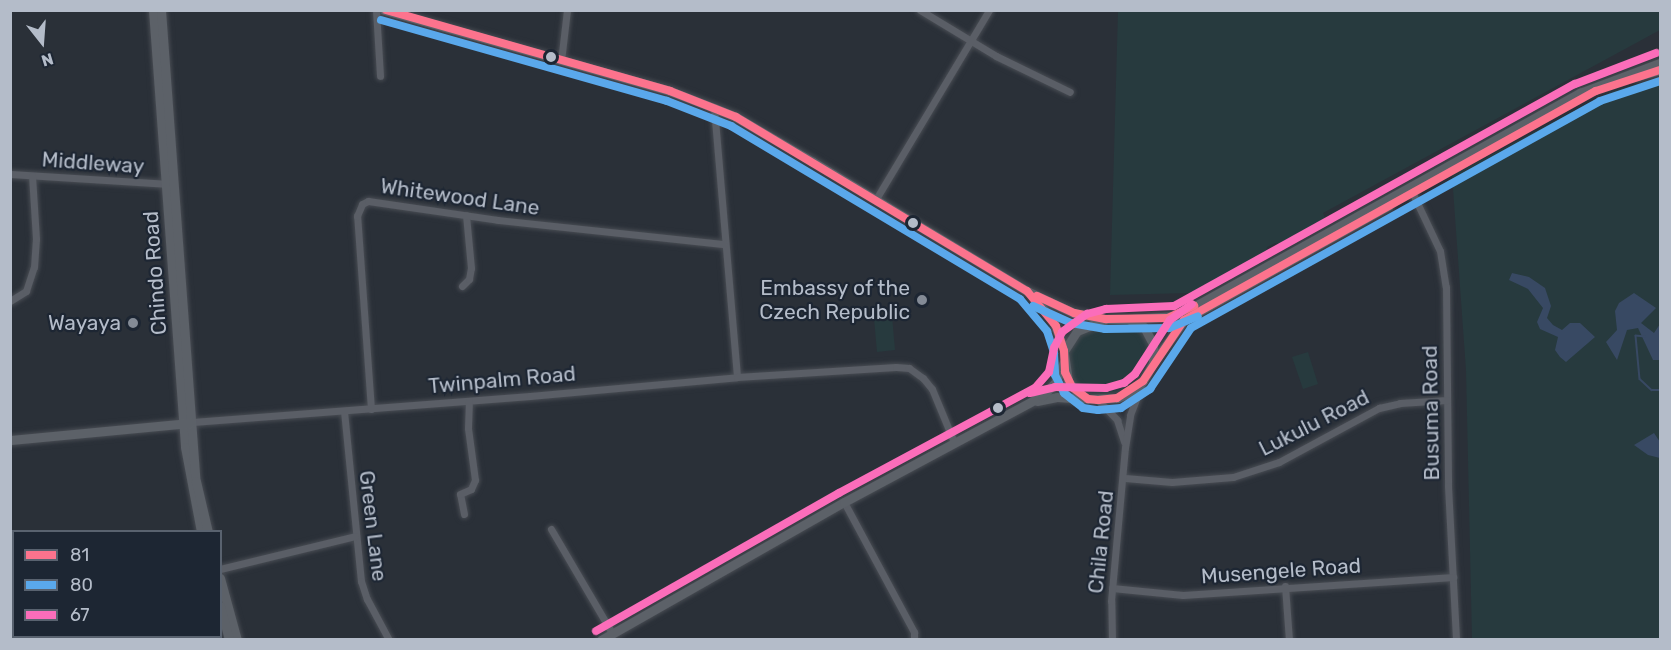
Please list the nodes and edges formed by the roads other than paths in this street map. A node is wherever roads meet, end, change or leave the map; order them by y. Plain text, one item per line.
1 (153, 10) edge
2 (161, 10) edge
3 (376, 10) edge
4 (384, 10) edge
5 (567, 10) edge
6 (920, 10) edge
7 (989, 10) edge
8 (971, 42) junction
9 (561, 61) junction
10 (1660, 63) edge
11 (1660, 70) edge
12 (380, 76) dead end
13 (1070, 92) dead end
14 (714, 108) junction
15 (10, 174) edge
16 (32, 176) junction
17 (170, 184) junction
18 (1412, 192) junction
19 (876, 199) junction
20 (466, 215) junction
21 (724, 244) junction
22 (462, 286) dead end
23 (1027, 291) junction
24 (10, 301) edge
25 (1106, 319) junction
26 (1128, 319) junction
27 (1064, 351) junction
28 (1064, 362) junction
29 (1153, 363) junction
30 (736, 377) junction
31 (1143, 381) junction
32 (1093, 400) junction
33 (1447, 400) junction
34 (468, 401) junction
35 (1023, 405) junction
36 (371, 410) junction
37 (344, 411) junction
38 (189, 423) junction
39 (10, 440) edge
40 (954, 442) junction
41 (1125, 448) junction
42 (1125, 478) junction
43 (844, 502) junction
44 (464, 514) dead end
45 (551, 529) dead end
46 (201, 530) edge
47 (208, 530) edge
48 (355, 536) junction
49 (222, 569) edge
50 (1453, 577) junction
51 (222, 585) edge
52 (1286, 586) junction
53 (1112, 588) junction
54 (222, 613) edge
55 (612, 633) junction
56 (229, 639) edge
57 (237, 639) edge
58 (389, 639) edge
59 (601, 639) edge
60 (914, 639) edge
61 (1112, 639) edge
62 (1289, 639) edge
63 (1456, 639) edge

1 - 17 main road, Chindo Road
2 - 17 main road, Chindo Road
3 - 12 street
4 - 9 main road
5 - 9 street
6 - 8 street
7 - 8 street
8 - 13 street
8 - 19 street
9 - 14 main road
10 - 26 main road
11 - 18 main road
14 - 19 main road
14 - 21 street
15 - 16 street, Middleway
16 - 17 street, Middleway
16 - 24 street
17 - 38 main road, Chindo Road
18 - 29 main road
18 - 33 street, Busuma Road
19 - 23 main road
20 - 21 street, Whitewood Lane
20 - 22 street
20 - 36 street, Whitewood Lane
21 - 30 street
23 - 25 main road
23 - 27 main road
25 - 26 main road
25 - 27 main road
26 - 29 main road
27 - 28 main road
28 - 32 main road
28 - 35 main road
29 - 31 main road
30 - 34 street, Twinpalm Road
30 - 40 street, Twinpalm Road
31 - 32 main road
31 - 41 street, Chila Road
32 - 35 main road
32 - 41 street, Chila Road
33 - 42 street, Lukulu Road
33 - 50 street, Busuma Road
34 - 36 street, Twinpalm Road
34 - 44 street
35 - 40 main road
36 - 37 street, Twinpalm Road
37 - 38 street, Twinpalm Road
37 - 48 street, Green Lane
38 - 39 main road, Twinpalm Road
38 - 46 main road, Chindo Road
38 - 47 main road, Chindo Road
40 - 43 main road
41 - 42 street, Chila Road
42 - 53 street, Chila Road
43 - 55 main road
43 - 60 street
45 - 55 street
48 - 49 street
48 - 58 street, Green Lane
50 - 52 street, Musengele Road
50 - 63 street, Busuma Road
51 - 57 main road
52 - 53 street, Musengele Road
52 - 62 street
53 - 61 street, Chila Road
54 - 56 main road
55 - 59 main road

